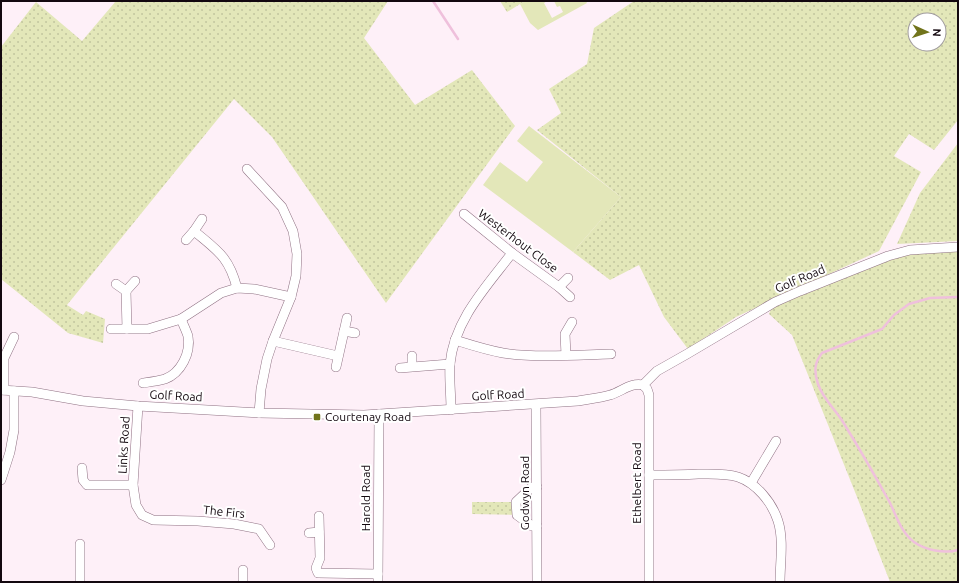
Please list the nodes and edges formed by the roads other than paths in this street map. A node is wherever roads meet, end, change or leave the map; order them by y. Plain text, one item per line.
1 (247, 169) dead end
2 (464, 214) dead end
3 (202, 219) dead end
4 (194, 232) junction
5 (186, 240) dead end
6 (958, 247) edge
7 (512, 252) junction
8 (568, 278) dead end
9 (135, 281) dead end
10 (116, 284) dead end
11 (558, 287) junction
12 (237, 288) junction
13 (126, 292) junction
14 (291, 297) junction
15 (570, 297) dead end
16 (181, 318) junction
17 (347, 318) dead end
18 (572, 322) dead end
19 (111, 329) dead end
20 (127, 329) junction
21 (344, 331) junction
22 (355, 333) dead end
23 (14, 337) dead end
24 (455, 340) junction
25 (273, 341) junction
26 (611, 354) dead end
27 (566, 355) junction
28 (338, 356) junction
29 (412, 356) dead end
30 (450, 364) junction
31 (412, 366) junction
32 (336, 367) dead end
33 (400, 368) dead end
34 (154, 371) dead end
35 (156, 381) junction
36 (143, 383) dead end
37 (643, 386) junction
38 (2, 390) edge
39 (14, 391) junction
40 (536, 404) junction
41 (138, 406) junction
42 (451, 410) junction
43 (259, 412) junction
44 (379, 414) junction
45 (776, 441) dead end
46 (82, 468) dead end
47 (649, 475) junction
48 (1, 480) edge
49 (750, 483) junction
50 (134, 485) junction
51 (537, 487) junction
52 (319, 516) dead end
53 (166, 521) joint
54 (537, 526) junction
55 (319, 532) junction
56 (309, 533) dead end
57 (80, 544) dead end
58 (270, 545) dead end
59 (243, 570) dead end
60 (317, 578) edge
61 (378, 578) edge
62 (80, 582) edge
63 (243, 582) edge
64 (537, 582) edge
65 (649, 582) edge
66 (780, 582) edge

1 - 14 street
2 - 7 street, Westerhout Close
3 - 4 street
4 - 5 street
4 - 12 street
6 - 37 street, Golf Road
7 - 11 street, Westerhout Close
7 - 24 street
8 - 11 street, Westerhout Close
9 - 13 street
10 - 13 street
11 - 15 street, Westerhout Close
12 - 14 street
12 - 16 street
13 - 20 street
14 - 25 street
16 - 20 street
16 - 35 street
17 - 21 street
18 - 27 street
19 - 20 street
21 - 22 street
21 - 28 street
23 - 38 street, Golf Road
24 - 27 street
24 - 30 street
25 - 28 street
25 - 43 street
26 - 27 street
28 - 32 street
29 - 31 street
30 - 31 street
30 - 42 street
31 - 33 street
34 - 35 street
35 - 36 street
37 - 40 street, Golf Road
37 - 47 street, Ethelbert Road
38 - 39 street, Golf Road
39 - 41 street, Golf Road
39 - 48 street
40 - 42 street, Golf Road
40 - 51 street, Godwyn Road
41 - 43 street, Golf Road
41 - 50 street, Links Road
42 - 44 street, Golf Road
43 - 44 street, Golf Road
44 - 61 street, Harold Road
45 - 49 street
46 - 50 street, Links Road
47 - 49 street
47 - 65 street, Ethelbert Road
49 - 66 street
50 - 53 street, Links Road
51 - 54 street, Godwyn Road
51 - 54 street
52 - 55 street
53 - 58 street, The Firs
54 - 64 street, Godwyn Road
55 - 56 street
55 - 60 street
57 - 62 street
59 - 63 street
60 - 61 street

